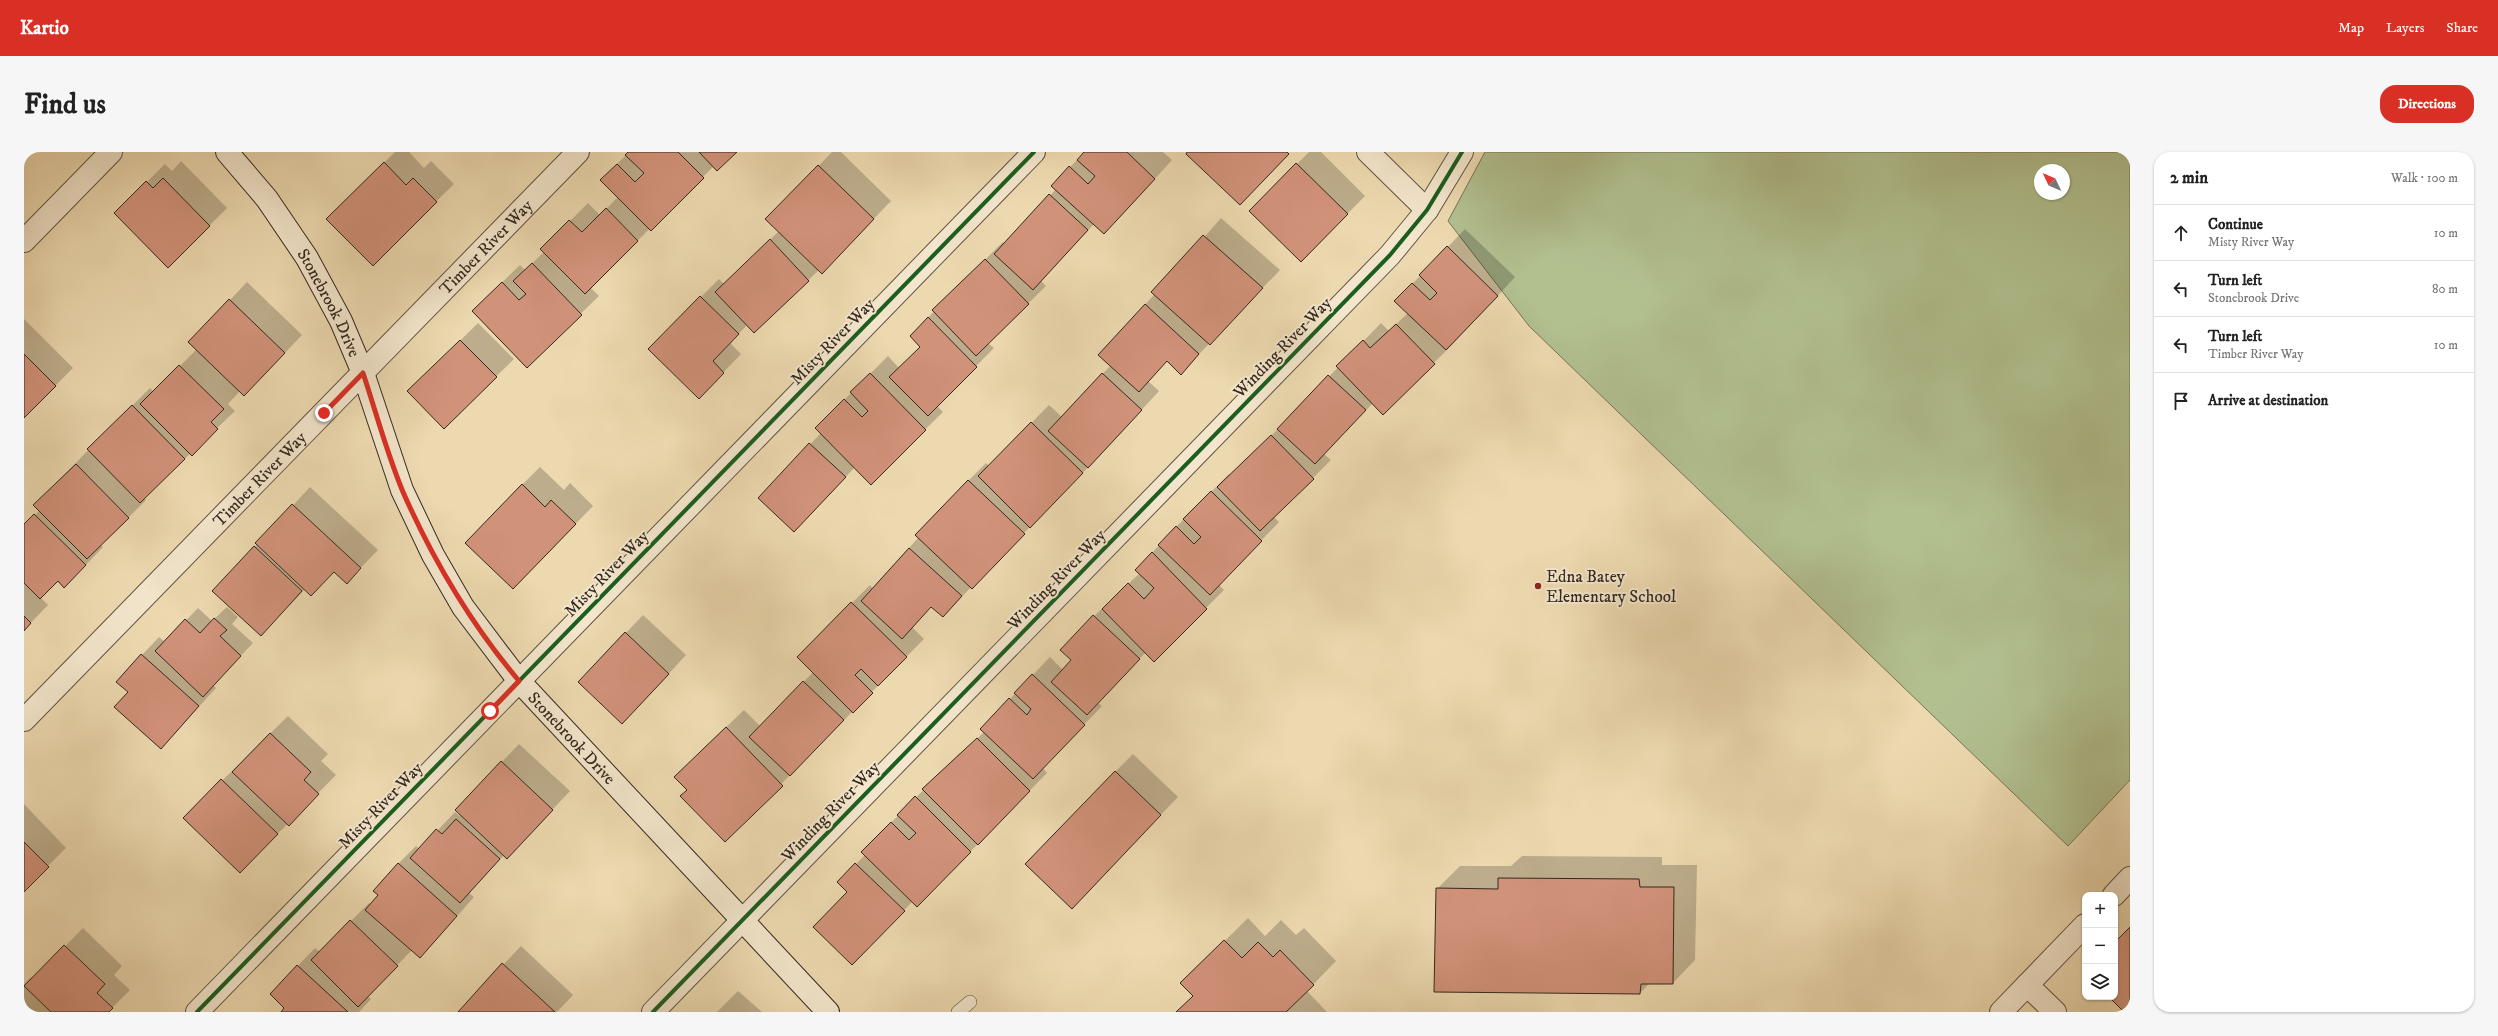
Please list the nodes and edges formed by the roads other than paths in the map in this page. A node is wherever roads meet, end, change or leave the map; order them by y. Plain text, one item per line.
1 (111, 152) edge
2 (227, 152) edge
3 (578, 152) edge
4 (1034, 152) edge
5 (1368, 152) edge
6 (1462, 152) edge
7 (1427, 210) junction
8 (24, 241) edge
9 (363, 373) junction
10 (519, 681) junction
11 (24, 720) edge
12 (2130, 878) edge
13 (2117, 892) edge
14 (742, 920) junction
15 (2082, 928) edge
16 (2027, 985) junction
17 (970, 1002) dead end
18 (197, 1012) edge
19 (652, 1012) edge
20 (828, 1012) edge
21 (958, 1012) edge
22 (2001, 1012) edge
23 (2055, 1012) edge

1 - 8 street
2 - 9 street, Stonebrook Drive
3 - 9 street, Timber River Way
4 - 10 street, Misty River Way
5 - 7 street
6 - 7 street, Winding River Way
7 - 14 street, Winding River Way
9 - 10 street, Stonebrook Drive
9 - 11 street, Timber River Way
10 - 14 street, Stonebrook Drive
10 - 18 street, Misty River Way
12 - 13 street
14 - 19 street, Winding River Way
14 - 20 street, Stonebrook Drive
15 - 16 street
16 - 22 street
16 - 23 street
17 - 21 lane

